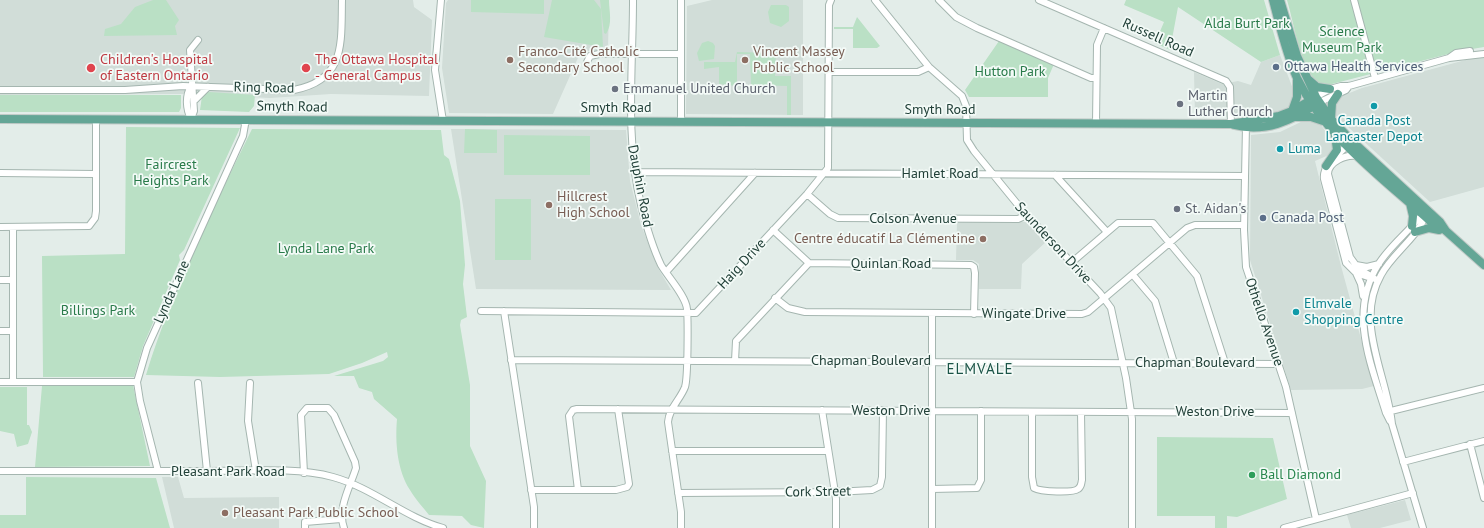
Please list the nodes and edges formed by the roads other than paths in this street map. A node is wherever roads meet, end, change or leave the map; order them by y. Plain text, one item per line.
1 (342, 0) edge
2 (441, 0) edge
3 (633, 0) edge
4 (681, 0) edge
5 (831, 0) edge
6 (875, 0) edge
7 (939, 0) edge
8 (1039, 0) edge
9 (1273, 0) edge
10 (1280, 0) edge
11 (1354, 0) edge
12 (1104, 28) junction
13 (198, 40) dead end
14 (1484, 50) edge
15 (633, 54) junction
16 (681, 54) junction
17 (1484, 54) edge
18 (1449, 58) junction
19 (587, 62) dead end
20 (929, 67) junction
21 (828, 72) junction
22 (1096, 78) junction
23 (1297, 78) junction
24 (1375, 78) junction
25 (1307, 79) junction
26 (191, 86) junction
27 (1349, 86) junction
28 (208, 87) junction
29 (1330, 89) junction
30 (0, 90) edge
31 (1338, 94) junction
32 (1315, 101) junction
33 (194, 102) junction
34 (1294, 114) junction
35 (0, 119) edge
36 (191, 119) junction
37 (96, 120) junction
38 (246, 120) junction
39 (1327, 120) junction
40 (443, 121) junction
41 (681, 121) junction
42 (632, 122) junction
43 (828, 122) junction
44 (1096, 123) junction
45 (966, 124) junction
46 (1231, 124) junction
47 (1246, 125) junction
48 (1335, 134) junction
49 (1350, 143) junction
50 (1363, 158) junction
51 (1326, 166) junction
52 (635, 172) junction
53 (755, 173) junction
54 (0, 174) edge
55 (95, 174) junction
56 (823, 174) junction
57 (992, 174) junction
58 (1055, 175) junction
59 (1244, 176) junction
60 (807, 194) junction
61 (1410, 203) junction
62 (1427, 214) junction
63 (1027, 215) junction
64 (1244, 224) junction
65 (0, 227) edge
66 (13, 227) junction
67 (1414, 229) junction
68 (773, 230) junction
69 (1446, 231) junction
70 (1107, 232) junction
71 (1170, 242) junction
72 (809, 263) junction
73 (1071, 263) junction
74 (1354, 264) junction
75 (1379, 264) junction
76 (1484, 265) edge
77 (666, 272) junction
78 (1356, 273) junction
79 (1133, 275) junction
80 (1371, 278) junction
81 (0, 280) edge
82 (13, 280) junction
83 (1378, 281) junction
84 (775, 298) junction
85 (1104, 298) junction
86 (1364, 299) junction
87 (481, 310) dead end
88 (504, 311) junction
89 (687, 313) junction
90 (932, 313) junction
91 (974, 314) junction
92 (0, 331) edge
93 (13, 332) junction
94 (1373, 355) junction
95 (511, 360) junction
96 (686, 360) junction
97 (735, 361) junction
98 (932, 361) junction
99 (1174, 363) junction
100 (1225, 363) junction
101 (1122, 364) junction
102 (1279, 364) junction
103 (0, 382) edge
104 (13, 382) junction
105 (137, 382) junction
106 (198, 383) dead end
107 (250, 383) dead end
108 (1484, 388) edge
109 (618, 409) junction
110 (671, 410) junction
111 (822, 410) junction
112 (883, 410) junction
113 (932, 411) junction
114 (981, 411) junction
115 (1131, 411) junction
116 (1391, 411) junction
117 (1032, 412) junction
118 (1081, 412) junction
119 (1292, 413) junction
120 (1392, 424) junction
121 (1484, 441) edge
122 (1470, 444) junction
123 (672, 451) junction
124 (828, 451) junction
125 (1403, 462) junction
126 (0, 471) edge
127 (158, 471) junction
128 (207, 471) junction
129 (256, 471) junction
130 (304, 473) junction
131 (351, 484) junction
132 (932, 489) junction
133 (531, 490) junction
134 (578, 490) junction
135 (836, 492) junction
136 (678, 493) junction
137 (1413, 493) junction
138 (1484, 498) edge
139 (341, 519) junction
140 (1316, 519) junction
141 (305, 528) edge
142 (344, 528) edge
143 (443, 528) edge
144 (534, 528) edge
145 (681, 528) edge
146 (836, 528) edge
147 (932, 528) edge
148 (1132, 528) edge
149 (1284, 528) edge
150 (1423, 528) edge

1 - 28 street, Ring Road
2 - 40 street
3 - 15 street, Dauphin Road
4 - 16 street
5 - 21 street, Haig Drive
6 - 20 street, Saunderson Drive
7 - 22 street
8 - 12 street, Russell Road
9 - 23 main road
10 - 25 main road
11 - 24 street
12 - 22 street
12 - 46 street, Russell Road
13 - 26 street
14 - 18 street
15 - 16 street
15 - 19 street
15 - 42 street, Dauphin Road
16 - 41 street
17 - 18 street
18 - 24 street
20 - 21 street
20 - 45 street, Saunderson Drive
21 - 43 street, Haig Drive
22 - 44 street
23 - 32 main road
23 - 34 main road
24 - 27 street
25 - 29 main road
25 - 32 main road
26 - 28 street, Ring Road
26 - 30 street, Ring Road
26 - 33 street
26 - 36 street
27 - 29 street
27 - 31 street
28 - 33 street
29 - 32 street
31 - 32 street
31 - 39 main road
32 - 34 main road, Smyth Road
32 - 39 main road
33 - 36 street
34 - 39 main road
34 - 47 main road, Smyth Road
35 - 37 main road, Smyth Road
36 - 37 main road, Smyth Road
36 - 38 main road, Smyth Road
37 - 55 street
38 - 40 main road, Smyth Road
38 - 105 street, Lynda Lane
39 - 48 main road
39 - 49 main road
40 - 42 main road, Smyth Road
41 - 42 main road, Smyth Road
41 - 43 main road, Smyth Road
42 - 52 street, Dauphin Road
43 - 45 main road, Smyth Road
43 - 56 street, Haig Drive
44 - 45 main road, Smyth Road
44 - 46 main road, Smyth Road
45 - 57 street, Saunderson Drive
46 - 47 main road, Smyth Road
47 - 59 street, Othello Avenue
48 - 49 main road
48 - 51 main road
49 - 50 main road
49 - 51 street
50 - 61 main road
50 - 62 main road
50 - 74 street
51 - 78 street
52 - 53 street, Hamlet Road
52 - 77 street, Dauphin Road
53 - 56 street, Hamlet Road
53 - 77 street
54 - 55 street
55 - 66 street
56 - 57 street, Hamlet Road
56 - 60 street, Haig Drive
57 - 58 street, Hamlet Road
57 - 63 street, Saunderson Drive
58 - 59 street, Hamlet Road
58 - 70 street
59 - 64 street, Othello Avenue
60 - 63 street, Colson Avenue
60 - 68 street, Haig Drive
61 - 62 main road
61 - 67 main road
62 - 67 street
62 - 69 main road
63 - 73 street, Saunderson Drive
64 - 71 street, Wingate Drive
64 - 102 street, Othello Avenue
65 - 66 street
66 - 82 street
67 - 69 main road
67 - 75 street
67 - 83 street
68 - 72 street
68 - 89 street, Haig Drive
69 - 76 main road
70 - 71 street
70 - 73 street
71 - 79 street, Wingate Drive
71 - 100 street
72 - 84 street
72 - 91 street, Quinlan Road
73 - 85 street, Saunderson Drive
74 - 75 street
74 - 80 street
75 - 80 street
77 - 89 street, Dauphin Road
78 - 80 street
78 - 86 street
79 - 85 street, Wingate Drive
79 - 99 street
80 - 83 street
80 - 86 street
81 - 82 street
82 - 93 street
83 - 94 street
84 - 90 street, Wingate Drive
84 - 97 street
85 - 91 street, Wingate Drive
85 - 101 street, Saunderson Drive
86 - 94 street
87 - 88 street
88 - 89 street
88 - 95 street
89 - 96 street
90 - 91 street, Wingate Drive
90 - 98 street
92 - 93 street
93 - 104 street
94 - 116 street
94 - 120 street
95 - 96 street, Chapman Boulevard
95 - 133 street
96 - 97 street, Chapman Boulevard
96 - 110 street
97 - 98 street, Chapman Boulevard
98 - 101 street, Chapman Boulevard
98 - 113 street
99 - 100 street, Chapman Boulevard
99 - 101 street, Chapman Boulevard
100 - 102 street, Chapman Boulevard
101 - 115 street, Saunderson Drive
102 - 119 street, Othello Avenue
103 - 104 street
104 - 105 street
105 - 127 street, Lynda Lane
106 - 128 street
107 - 129 street
108 - 116 street
109 - 110 street, Weston Drive
109 - 134 street, Weston Drive
109 - 134 street
110 - 111 street, Weston Drive
110 - 123 street
111 - 112 street, Weston Drive
111 - 124 street
112 - 113 street, Weston Drive
112 - 135 street, Cork Street
113 - 114 street, Weston Drive
113 - 132 street
114 - 117 street, Weston Drive
114 - 132 street
115 - 118 street, Weston Drive
115 - 119 street, Weston Drive
115 - 148 street, Saunderson Drive
116 - 120 street
117 - 118 street, Weston Drive
117 - 118 street
119 - 140 street, Othello Avenue
120 - 125 street
121 - 122 street
122 - 125 street
122 - 138 street
123 - 124 street
123 - 136 street
124 - 135 street
125 - 137 street
126 - 127 street, Pleasant Park Road
127 - 128 street, Pleasant Park Road
128 - 129 street, Pleasant Park Road
129 - 130 street, Pleasant Park Road
130 - 131 street, Pleasant Park Road
130 - 131 street
131 - 139 street
131 - 143 street, Pleasant Park Road
132 - 147 street
133 - 134 street
133 - 144 street
135 - 136 street, Cork Street
135 - 146 street
136 - 145 street
137 - 140 street
137 - 150 street
139 - 141 street
139 - 142 street
140 - 149 street

